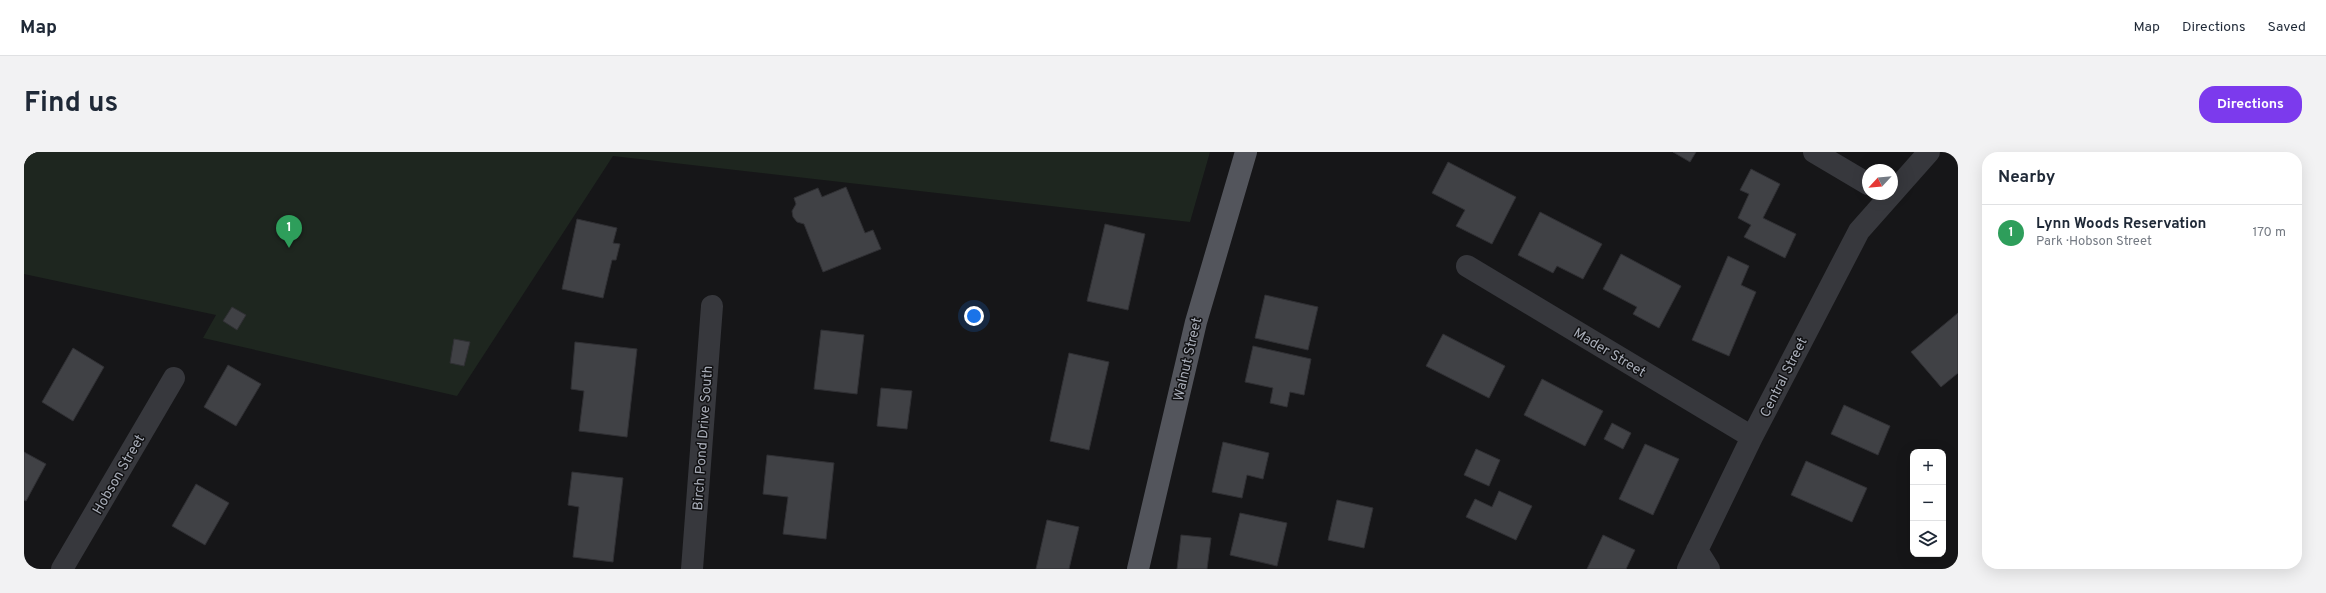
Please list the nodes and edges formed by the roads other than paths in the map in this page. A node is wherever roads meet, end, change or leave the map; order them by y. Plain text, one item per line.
1 (1246, 152) edge
2 (1814, 152) edge
3 (1929, 152) edge
4 (1862, 180) edge
5 (1898, 184) edge
6 (1883, 200) edge
7 (1467, 266) dead end
8 (712, 306) dead end
9 (174, 378) dead end
10 (1752, 437) junction
11 (1693, 559) edge
12 (62, 569) edge
13 (692, 569) edge
14 (1138, 569) edge
15 (1709, 569) edge

1 - 14 main road, Walnut Street
2 - 4 street
3 - 5 street, Central Street
6 - 10 street, Central Street
7 - 10 street, Mader Street
8 - 13 street, Birch Pond Drive South
9 - 12 street, Hobson Street
10 - 11 street, Central Street
11 - 15 street

